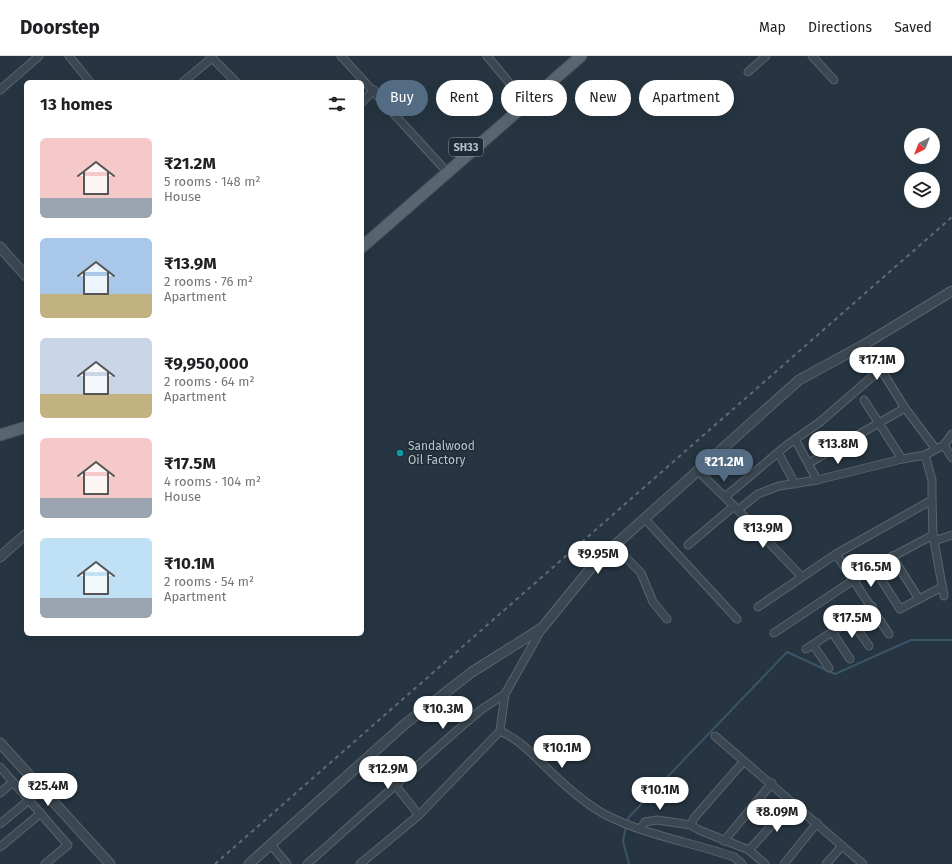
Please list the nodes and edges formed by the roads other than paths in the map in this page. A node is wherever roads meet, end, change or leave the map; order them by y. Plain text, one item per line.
1 (39, 56) edge
2 (69, 56) edge
3 (341, 56) edge
4 (487, 56) edge
5 (570, 56) edge
6 (581, 56) edge
7 (766, 56) edge
8 (812, 56) edge
9 (211, 57) edge
10 (748, 72) dead end
11 (88, 80) edge
12 (185, 80) edge
13 (234, 80) edge
14 (507, 80) edge
15 (546, 80) edge
16 (551, 80) edge
17 (834, 80) dead end
18 (0, 90) edge
19 (374, 90) junction
20 (364, 100) edge
21 (508, 116) edge
22 (446, 170) junction
23 (364, 237) edge
24 (364, 245) edge
25 (0, 247) edge
26 (24, 274) edge
27 (952, 291) edge
28 (865, 344) junction
29 (881, 369) junction
30 (864, 400) dead end
31 (904, 408) junction
32 (879, 423) junction
33 (24, 428) edge
34 (952, 434) edge
35 (0, 435) edge
36 (24, 435) edge
37 (796, 439) junction
38 (0, 442) edge
39 (944, 445) junction
40 (935, 448) junction
41 (779, 454) junction
42 (925, 455) junction
43 (952, 458) edge
44 (902, 459) junction
45 (809, 463) junction
46 (697, 470) junction
47 (817, 480) junction
48 (795, 484) junction
49 (725, 497) junction
50 (932, 500) junction
51 (736, 508) junction
52 (644, 518) junction
53 (952, 535) edge
54 (24, 536) edge
55 (933, 538) junction
56 (614, 545) junction
57 (688, 545) dead end
58 (836, 554) junction
59 (892, 556) junction
60 (0, 557) edge
61 (873, 567) junction
62 (801, 576) junction
63 (854, 580) junction
64 (942, 587) junction
65 (944, 596) dead end
66 (919, 599) junction
67 (872, 606) junction
68 (758, 607) dead end
69 (667, 619) dead end
70 (737, 619) dead end
71 (851, 620) junction
72 (542, 628) junction
73 (832, 632) junction
74 (774, 633) dead end
75 (889, 634) dead end
76 (813, 645) junction
77 (869, 646) dead end
78 (806, 649) dead end
79 (850, 659) dead end
80 (829, 668) dead end
81 (504, 694) junction
82 (500, 731) junction
83 (715, 736) dead end
84 (0, 743) edge
85 (371, 755) junction
86 (744, 761) junction
87 (0, 767) edge
88 (13, 782) junction
89 (772, 784) junction
90 (396, 785) junction
91 (0, 793) edge
92 (29, 800) junction
93 (792, 803) junction
94 (41, 813) junction
95 (419, 814) junction
96 (0, 824) edge
97 (817, 824) junction
98 (691, 825) junction
99 (638, 828) junction
100 (724, 841) junction
101 (271, 845) junction
102 (842, 846) junction
103 (0, 847) edge
104 (749, 850) junction
105 (45, 864) edge
106 (110, 864) edge
107 (249, 864) edge
108 (287, 864) edge
109 (307, 864) edge
110 (360, 864) edge
111 (742, 864) edge
112 (765, 864) edge
113 (784, 864) edge
114 (826, 864) edge
115 (863, 864) edge

1 - 18 street
2 - 11 street
3 - 19 street
4 - 14 street
5 - 15 main road, SH33
6 - 16 main road
7 - 10 street
8 - 17 street
9 - 12 street
9 - 13 street
19 - 20 street
19 - 22 street
21 - 22 main road, SH33
22 - 23 main road, SH33
22 - 24 main road
25 - 26 street
27 - 28 street
28 - 29 street
28 - 46 street
29 - 31 street
29 - 37 street
30 - 32 street
31 - 32 street
31 - 40 street
32 - 44 street
32 - 45 street
33 - 35 main road
34 - 39 street
36 - 38 main road
37 - 41 street
37 - 45 street
39 - 40 street
39 - 43 street
40 - 42 street
41 - 48 street
41 - 49 street
42 - 44 street
42 - 50 street
44 - 47 street
45 - 47 street
46 - 49 street
46 - 52 street
47 - 48 street
48 - 51 street
49 - 51 street
50 - 55 street
50 - 58 street
51 - 57 street
51 - 62 street
52 - 56 street
52 - 70 street
53 - 55 street
54 - 60 street
55 - 59 street
55 - 64 street
56 - 69 street
56 - 72 street
58 - 62 street
58 - 63 street
59 - 61 street
59 - 66 street
61 - 63 street
61 - 66 street
62 - 68 street
63 - 67 street
63 - 74 street
64 - 65 street
64 - 66 street
67 - 71 street
67 - 75 street
71 - 73 street
71 - 77 street
72 - 81 street
72 - 85 street
73 - 76 street
73 - 79 street
76 - 78 street
76 - 80 street
81 - 82 street
81 - 90 street
82 - 95 street
82 - 99 street
83 - 86 street
84 - 106 street
85 - 90 street
85 - 101 street
86 - 89 street
86 - 98 street
87 - 88 street
88 - 91 street
88 - 92 street
89 - 93 street
89 - 100 street
90 - 95 street
90 - 109 street
92 - 94 street
92 - 96 street
93 - 97 street
93 - 104 street
94 - 103 street
94 - 105 street
95 - 110 street
97 - 102 street
97 - 113 street
98 - 99 street
98 - 100 street
99 - 111 street
100 - 104 street
101 - 107 street
101 - 108 street
102 - 114 street
102 - 115 street
104 - 112 street

